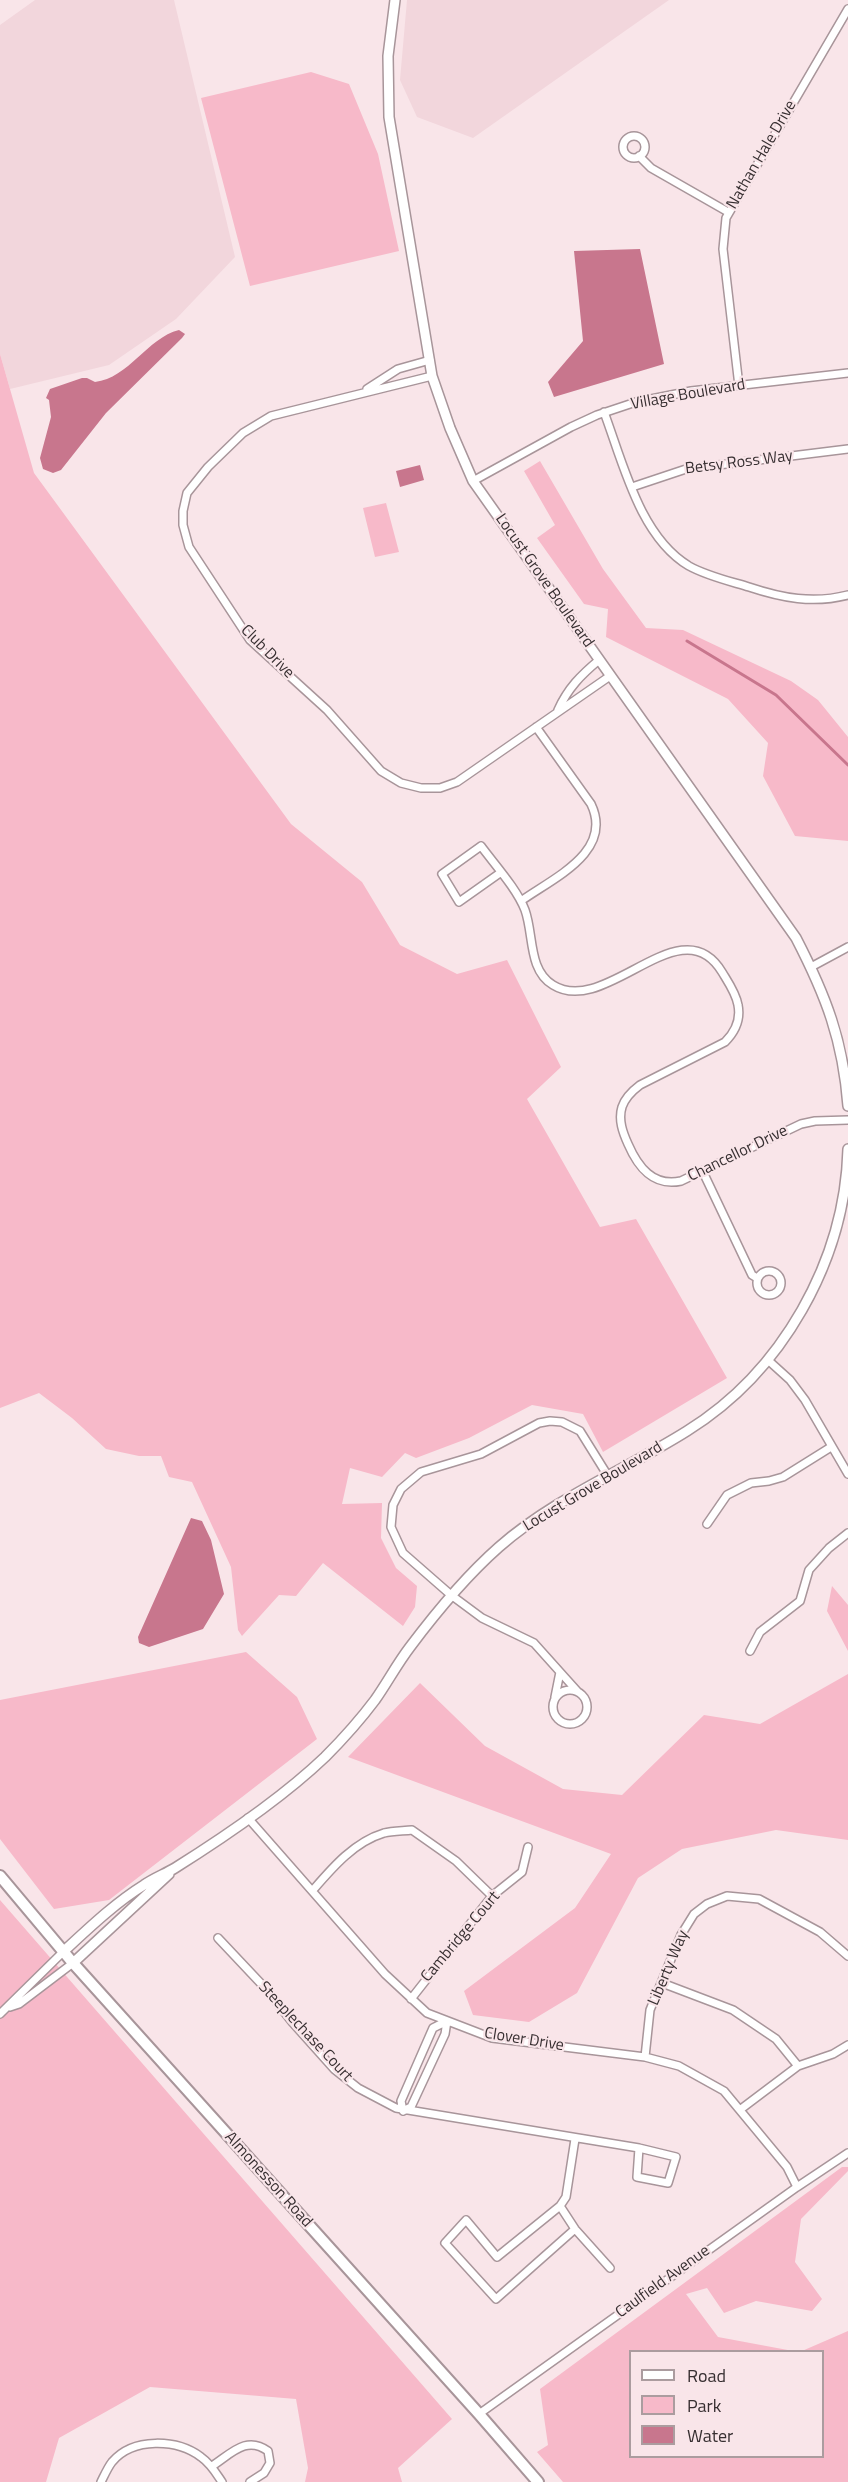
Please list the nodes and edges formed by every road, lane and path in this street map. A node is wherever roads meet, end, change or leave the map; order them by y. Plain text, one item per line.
1 (395, 0) edge
2 (848, 9) edge
3 (639, 156) dead end
4 (728, 212) junction
5 (430, 360) junction
6 (848, 373) edge
7 (432, 376) junction
8 (739, 386) junction
9 (362, 393) junction
10 (604, 412) junction
11 (848, 450) edge
12 (473, 481) junction
13 (632, 487) junction
14 (847, 597) edge
15 (599, 660) junction
16 (610, 676) junction
17 (558, 710) junction
18 (536, 727) junction
19 (500, 873) junction
20 (521, 901) junction
21 (848, 947) edge
22 (811, 967) junction
23 (848, 1106) edge
24 (848, 1120) edge
25 (848, 1149) edge
26 (703, 1172) junction
27 (758, 1278) dead end
28 (769, 1361) junction
29 (831, 1447) junction
30 (848, 1474) edge
31 (608, 1476) junction
32 (707, 1524) dead end
33 (848, 1533) edge
34 (451, 1595) junction
35 (750, 1651) dead end
36 (560, 1672) junction
37 (579, 1693) junction
38 (555, 1699) junction
39 (248, 1818) junction
40 (528, 1847) dead end
41 (175, 1868) junction
42 (0, 1876) edge
43 (313, 1890) junction
44 (492, 1896) junction
45 (218, 1938) dead end
46 (64, 1951) junction
47 (848, 1956) edge
48 (73, 1963) junction
49 (662, 1983) junction
50 (411, 1999) junction
51 (7, 2008) junction
52 (0, 2014) edge
53 (447, 2021) junction
54 (848, 2045) edge
55 (645, 2057) junction
56 (798, 2066) junction
57 (741, 2109) junction
58 (403, 2111) junction
59 (575, 2139) junction
60 (639, 2148) junction
61 (848, 2153) edge
62 (797, 2187) junction
63 (560, 2206) junction
64 (575, 2229) junction
65 (610, 2268) dead end
66 (479, 2414) junction
67 (212, 2466) junction
68 (101, 2482) edge
69 (222, 2482) edge
70 (250, 2482) edge
71 (538, 2482) edge

1 - 5 street, Locust Grove Boulevard
2 - 4 street, Nathan Hale Drive
3 - 4 street
4 - 8 street, Nathan Hale Drive
5 - 7 street, Locust Grove Boulevard
5 - 9 street
6 - 8 street, Village Boulevard
7 - 9 street, Club Drive
7 - 12 street, Locust Grove Boulevard
8 - 10 street, Village Boulevard
9 - 18 street, Club Drive
10 - 12 street, Village Boulevard
10 - 13 street
11 - 13 street, Betsy Ross Way
12 - 15 street, Locust Grove Boulevard
13 - 14 street
15 - 16 street, Locust Grove Boulevard
15 - 17 street
16 - 17 street, Club Drive
16 - 22 street, Locust Grove Boulevard
17 - 18 street, Club Drive
18 - 20 street
19 - 19 street, Chancellor Drive
19 - 20 street, Chancellor Drive
20 - 26 street, Chancellor Drive
21 - 22 street
22 - 23 street, Locust Grove Boulevard
24 - 26 street, Chancellor Drive
25 - 28 street, Locust Grove Boulevard
26 - 27 street
28 - 29 street
28 - 31 street, Locust Grove Boulevard
29 - 30 street
29 - 32 street
31 - 34 street, Locust Grove Boulevard
31 - 34 street
33 - 35 street
34 - 36 street
34 - 39 street, Locust Grove Boulevard
36 - 37 street
36 - 38 street
37 - 38 street
37 - 38 street
39 - 41 street, Locust Grove Boulevard
39 - 43 street, Clover Drive
40 - 44 street, Cambridge Court
41 - 46 street
41 - 48 street
42 - 46 main road, Almonesson Road
43 - 44 street
43 - 50 street, Clover Drive
44 - 50 street, Cambridge Court
45 - 58 street, Steeplechase Court
46 - 48 main road, Almonesson Road
46 - 51 street
47 - 49 street, Liberty Way
48 - 51 street
48 - 66 main road, Almonesson Road
49 - 55 street, Liberty Way
49 - 56 street
50 - 53 street, Clover Drive
51 - 52 street
53 - 55 street, Clover Drive
53 - 58 street
53 - 58 street
54 - 56 street
55 - 57 street, Clover Drive
56 - 57 street
57 - 62 street, Clover Drive
58 - 59 street, Steeplechase Court
59 - 60 street, Steeplechase Court
59 - 63 street
60 - 60 street, Steeplechase Court
61 - 62 street, Caulfield Avenue
62 - 66 street, Caulfield Avenue
63 - 64 street
63 - 64 street
64 - 65 street
66 - 71 main road, Almonesson Road
67 - 68 street
67 - 69 street
67 - 70 street

